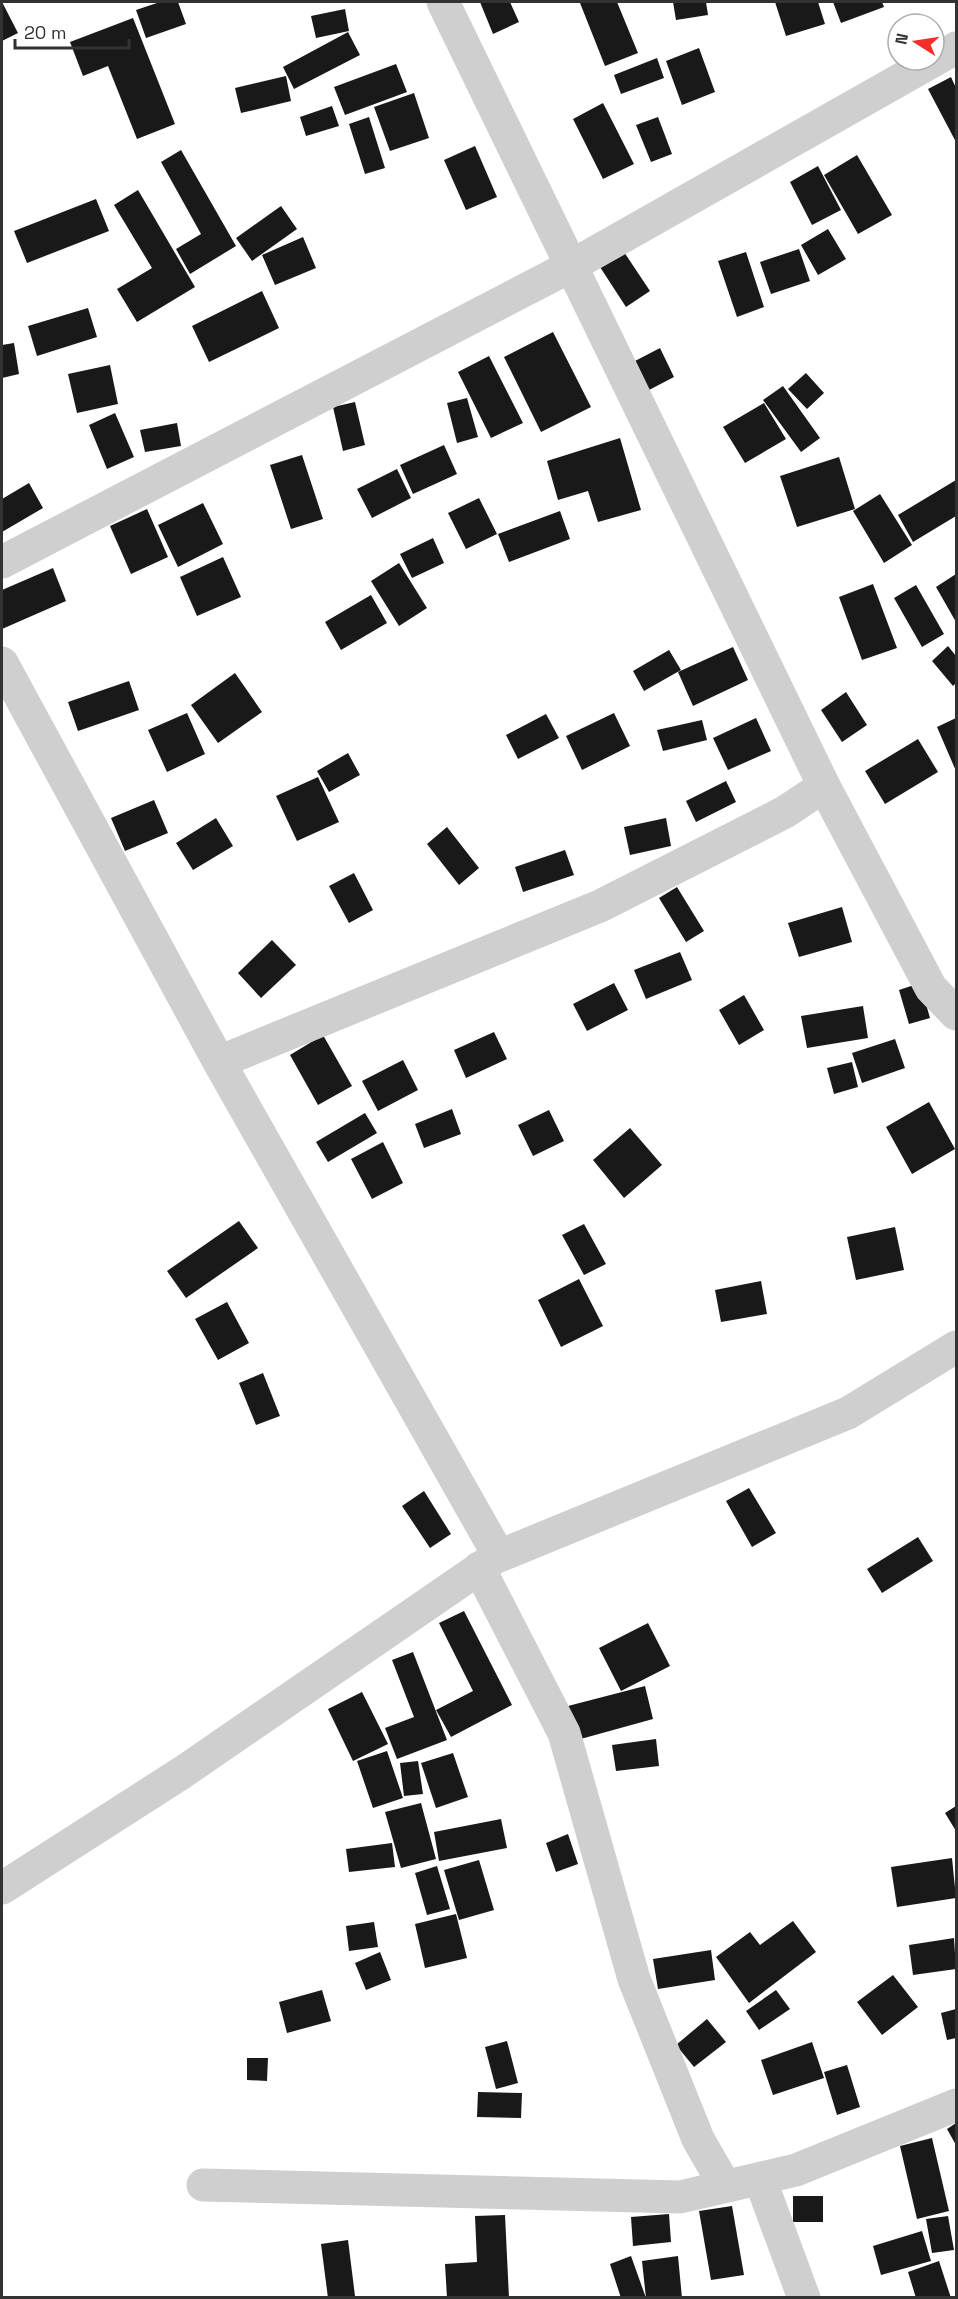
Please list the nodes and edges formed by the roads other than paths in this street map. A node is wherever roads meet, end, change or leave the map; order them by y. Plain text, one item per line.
1 (443, 2) edge
2 (957, 48) edge
3 (571, 266) junction
4 (2, 562) edge
5 (2, 663) edge
6 (824, 786) junction
7 (957, 1014) edge
8 (219, 1062) junction
9 (957, 1347) edge
10 (489, 1562) junction
11 (2, 1888) edge
12 (957, 2105) edge
13 (760, 2179) junction
14 (203, 2185) dead end
15 (725, 2186) junction
16 (804, 2298) edge

1 - 3 street
2 - 3 street
3 - 4 street
3 - 6 street
5 - 8 street
6 - 7 street
6 - 8 street
8 - 10 street
9 - 10 street
10 - 11 street
10 - 15 street
12 - 13 street
13 - 15 street
13 - 16 street
14 - 15 street

